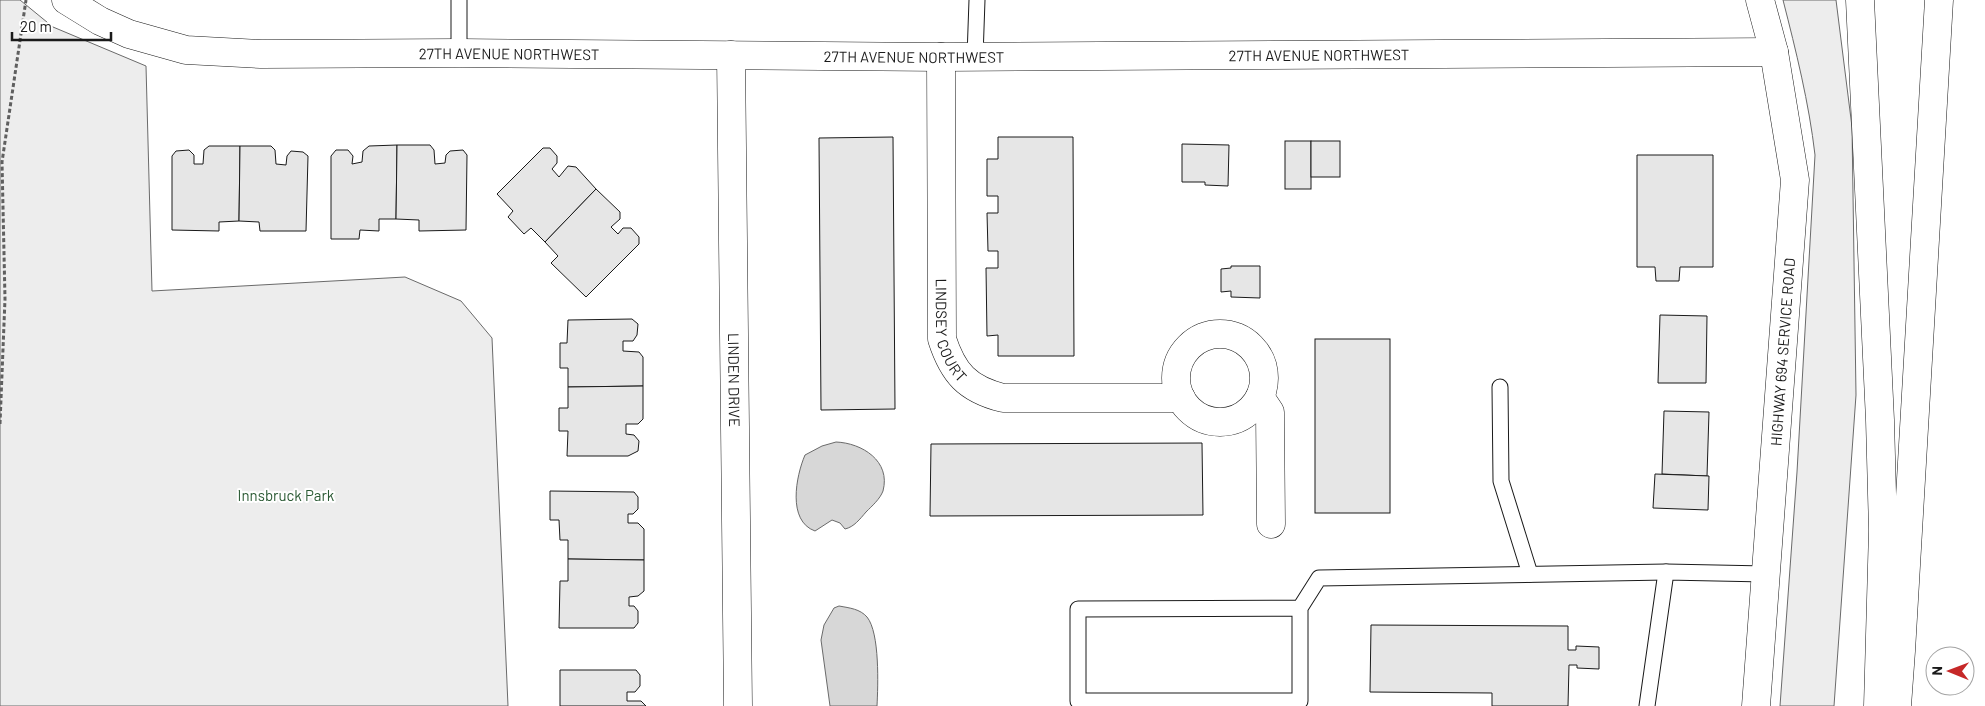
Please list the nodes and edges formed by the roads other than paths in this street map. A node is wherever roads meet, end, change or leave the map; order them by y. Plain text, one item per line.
1 (66, 0) edge
2 (459, 0) edge
3 (977, 0) edge
4 (1760, 0) edge
5 (1860, 0) edge
6 (1939, 0) edge
7 (1774, 52) junction
8 (459, 53) junction
9 (731, 55) junction
10 (941, 57) junction
11 (975, 57) junction
12 (1500, 387) dead end
13 (1260, 397) junction
14 (1181, 398) junction
15 (1271, 524) dead end
16 (1666, 572) junction
17 (1530, 574) junction
18 (1766, 574) junction
19 (1300, 608) junction
20 (738, 706) edge
21 (1647, 706) edge
22 (1756, 706) edge
23 (1878, 706) edge
24 (1897, 706) edge

1 - 8 main road, 27TH AVENUE NORTHWEST
2 - 8 lane
3 - 11 lane
4 - 7 main road, HIGHWAY 694 SERVICE ROAD
5 - 23 main road
6 - 24 main road
7 - 11 main road, 27TH AVENUE NORTHWEST
7 - 18 main road, HIGHWAY 694 SERVICE ROAD
8 - 9 main road, 27TH AVENUE NORTHWEST
9 - 10 main road, 27TH AVENUE NORTHWEST
9 - 20 main road, LINDEN DRIVE
10 - 11 main road, 27TH AVENUE NORTHWEST
10 - 14 main road, LINDSEY COURT
12 - 17 lane
13 - 14 main road
13 - 14 main road
13 - 15 main road
16 - 17 lane
16 - 18 lane
16 - 21 lane
17 - 19 lane
18 - 22 main road, HIGHWAY 694 SERVICE ROAD
19 - 19 lane

